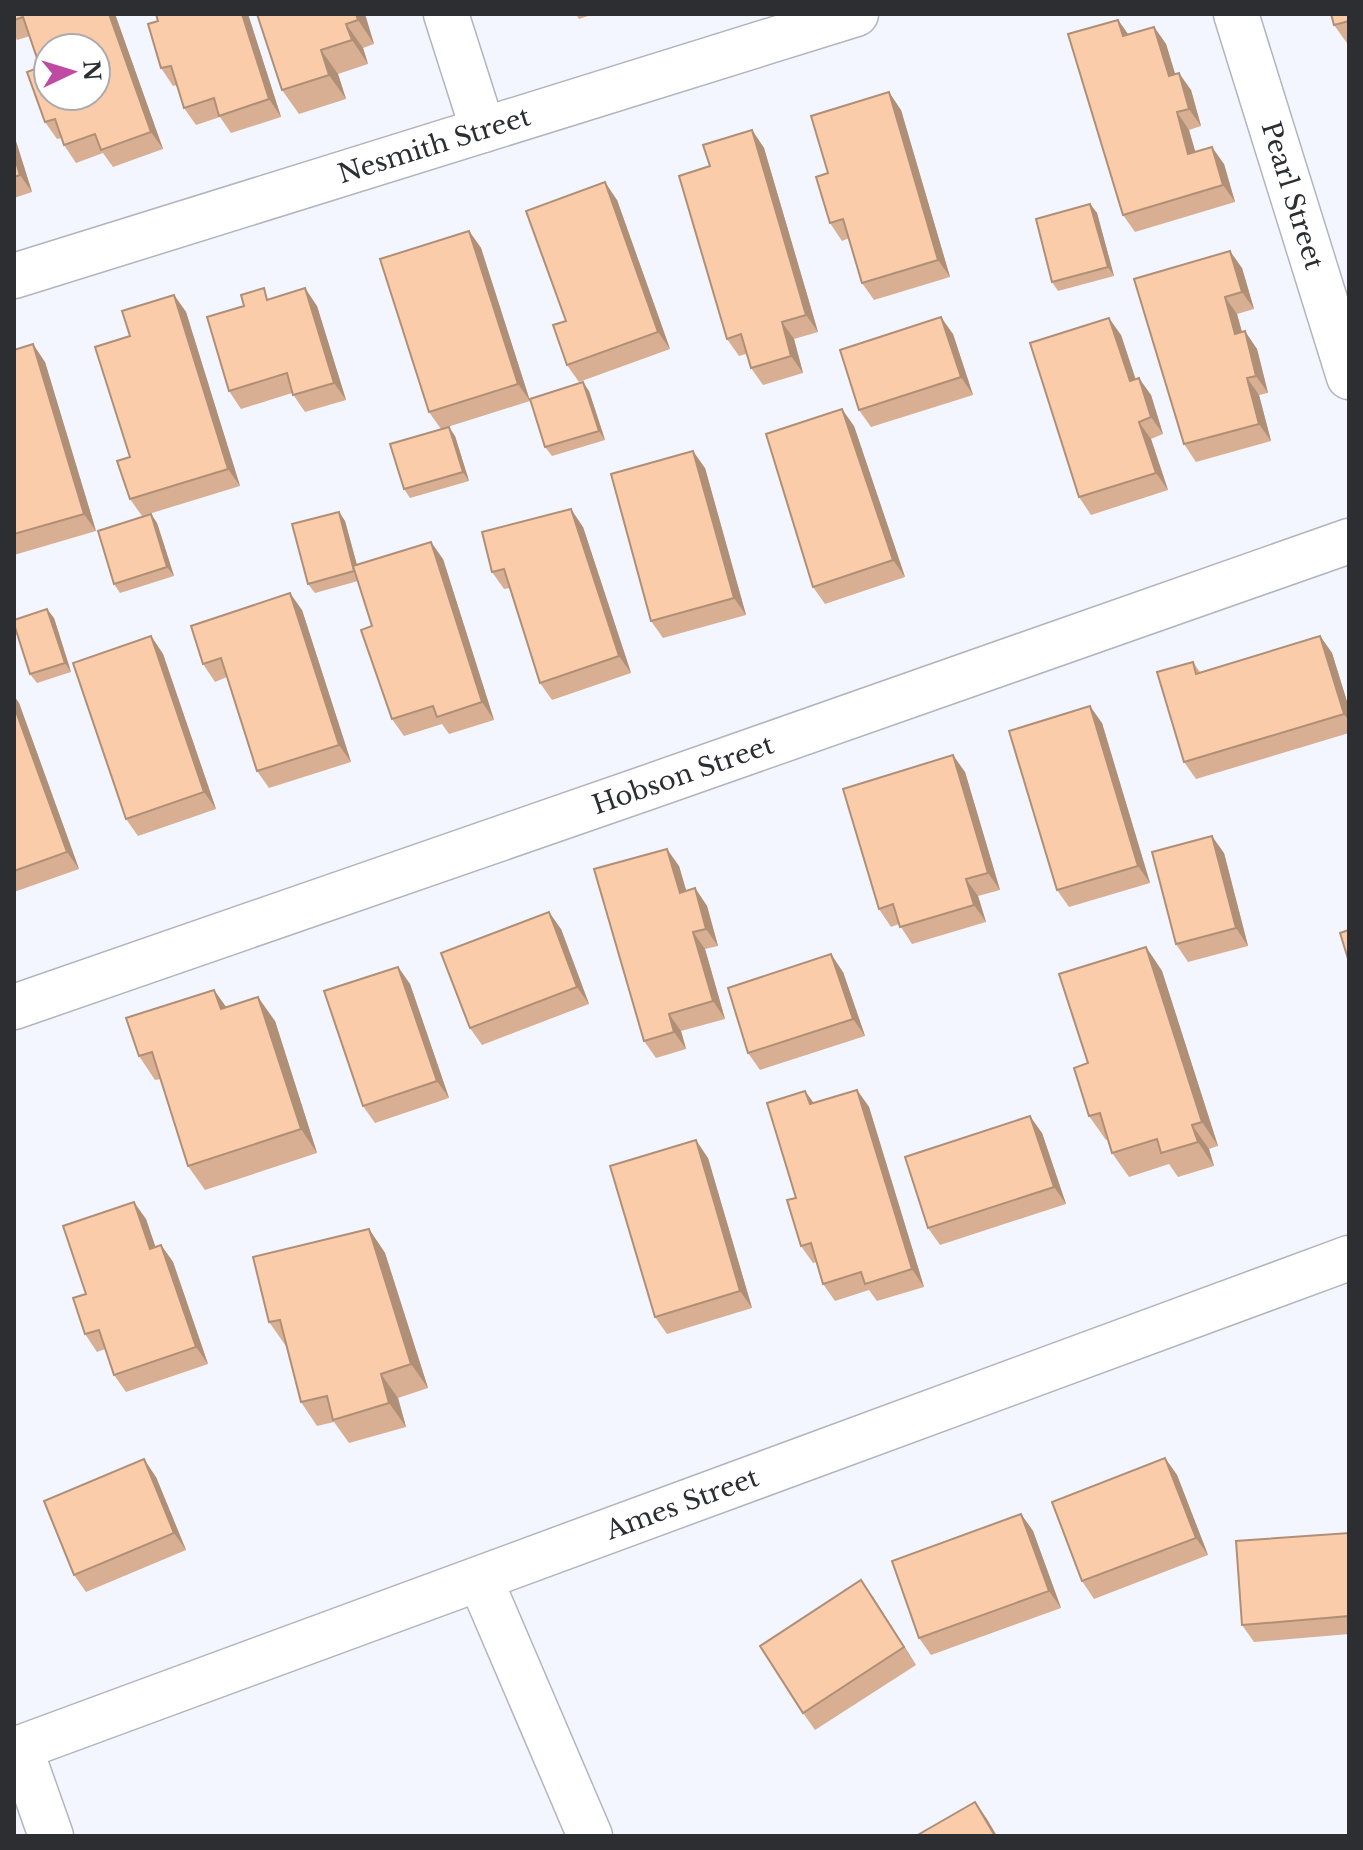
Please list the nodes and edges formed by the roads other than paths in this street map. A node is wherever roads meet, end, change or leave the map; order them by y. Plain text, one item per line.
1 (446, 14) edge
2 (856, 14) edge
3 (1236, 14) edge
4 (483, 130) junction
5 (14, 276) edge
6 (1349, 377) edge
7 (1349, 541) edge
8 (14, 1007) edge
9 (1349, 1258) edge
10 (480, 1579) junction
11 (17, 1749) edge
12 (51, 1836) edge
13 (590, 1836) edge

1 - 4 street
2 - 4 street, Nesmith Street
3 - 6 street, Pearl Street
4 - 5 street, Nesmith Street
7 - 8 street, Hobson Street
9 - 10 street, Ames Street
10 - 11 street, Ames Street
10 - 13 street
11 - 12 street

